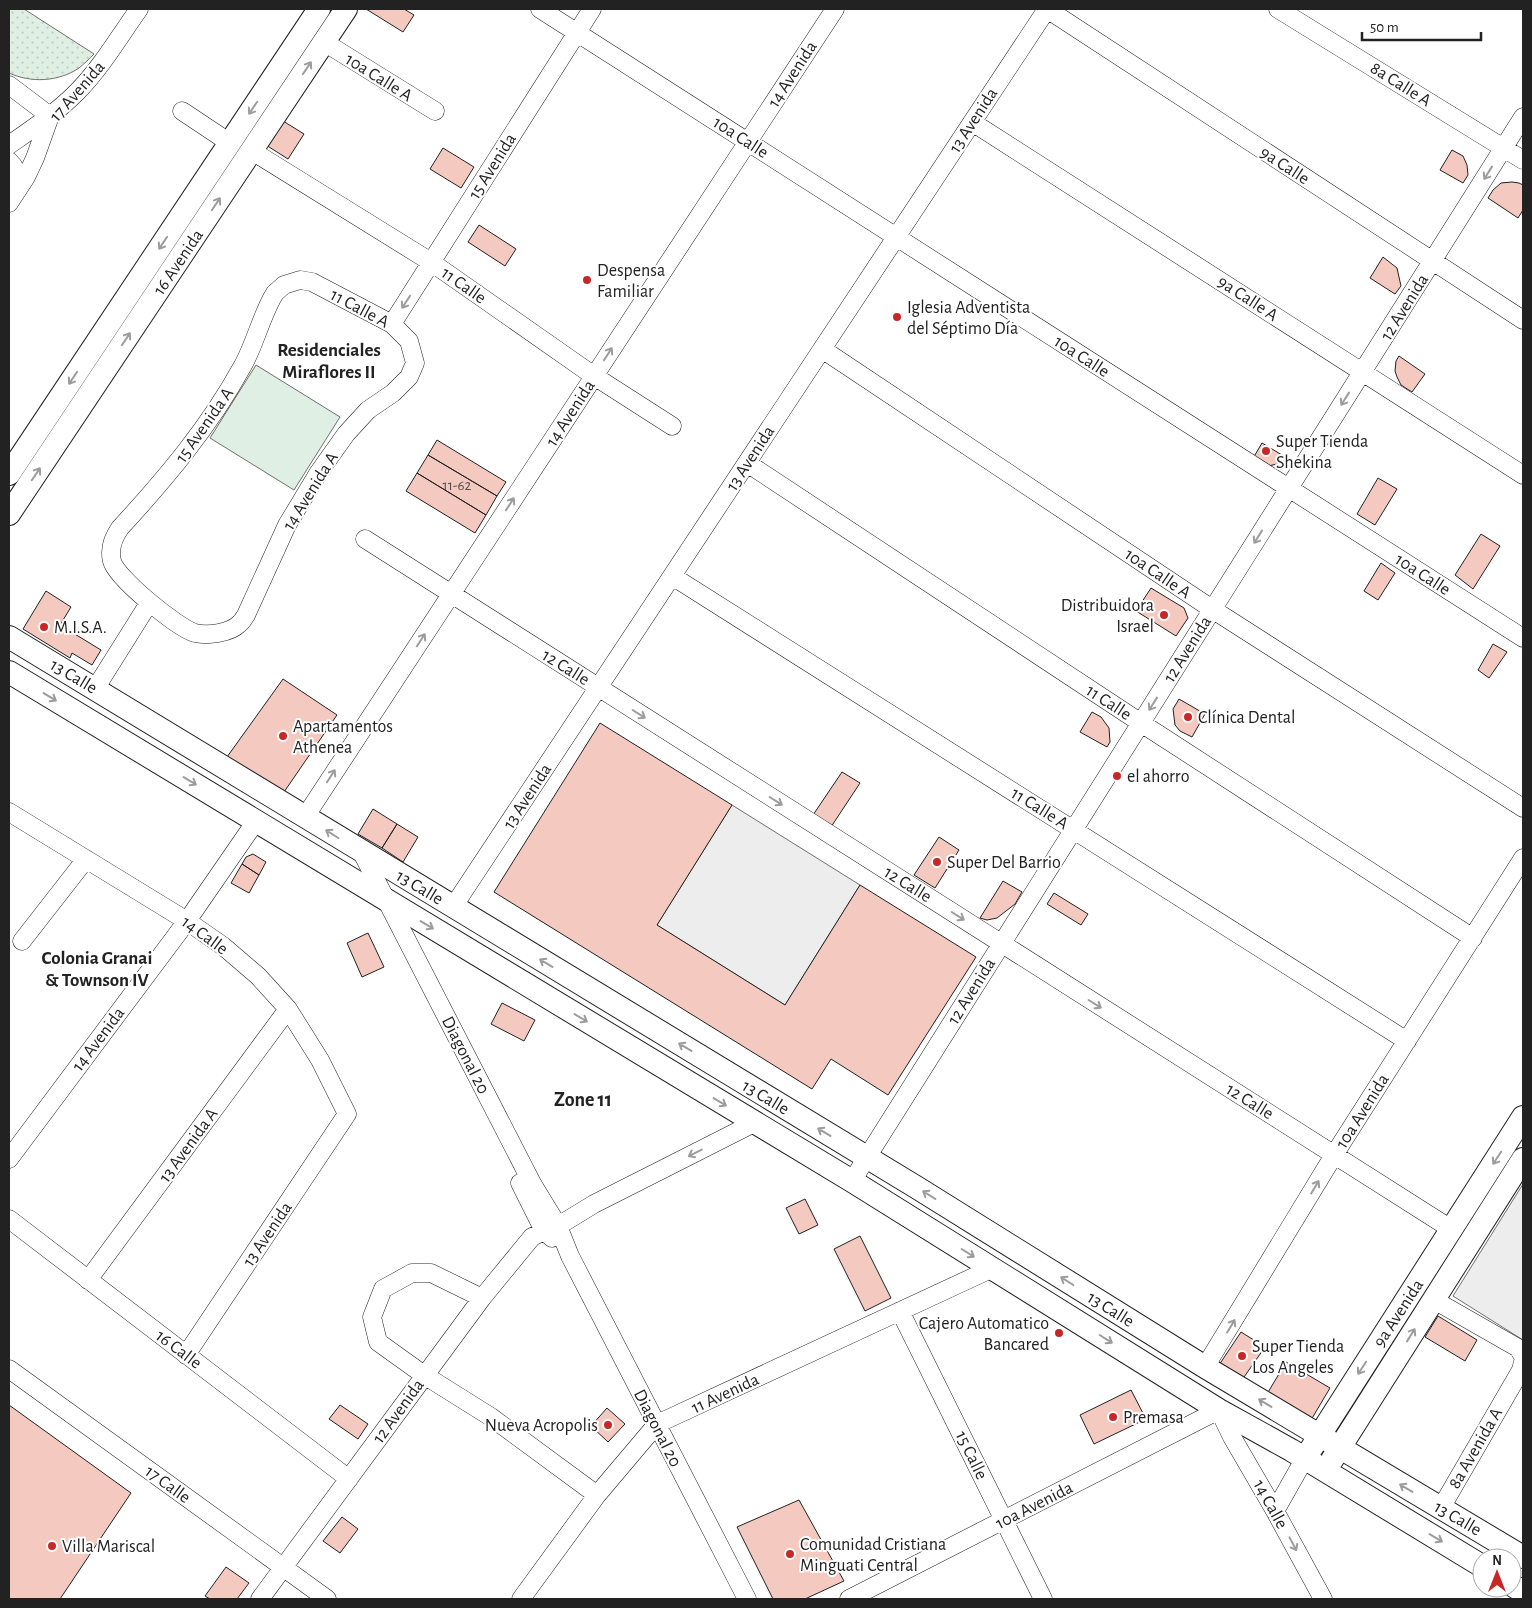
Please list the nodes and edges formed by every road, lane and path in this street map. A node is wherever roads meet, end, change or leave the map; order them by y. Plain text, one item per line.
1 (138, 9) edge
2 (319, 9) edge
3 (346, 9) edge
4 (540, 9) edge
5 (592, 9) edge
6 (834, 9) edge
7 (1047, 9) edge
8 (1278, 9) edge
9 (577, 32) junction
10 (324, 42) junction
11 (9, 85) edge
12 (182, 111) dead end
13 (434, 112) dead end
14 (50, 116) junction
15 (1523, 117) edge
16 (972, 122) junction
17 (748, 142) junction
18 (230, 143) junction
19 (9, 145) edge
20 (1504, 148) junction
21 (252, 151) junction
22 (1523, 160) edge
23 (9, 161) edge
24 (13, 197) edge
25 (896, 237) junction
26 (1432, 261) junction
27 (432, 262) junction
28 (284, 285) joint
29 (1523, 320) edge
30 (392, 324) junction
31 (822, 349) junction
32 (415, 364) joint
33 (1362, 372) junction
34 (594, 376) junction
35 (672, 426) dead end
36 (747, 463) junction
37 (9, 474) edge
38 (1523, 475) edge
39 (1289, 488) junction
40 (9, 514) edge
41 (365, 539) dead end
42 (672, 576) junction
43 (451, 594) junction
44 (149, 604) junction
45 (1212, 609) junction
46 (9, 637) edge
47 (1523, 638) edge
48 (9, 672) edge
49 (598, 688) junction
50 (95, 689) junction
51 (1141, 722) junction
52 (1523, 808) edge
53 (9, 812) edge
54 (305, 816) junction
55 (256, 821) junction
56 (1073, 829) junction
57 (362, 853) junction
58 (1523, 858) edge
59 (86, 859) junction
60 (377, 895) junction
61 (453, 907) junction
62 (187, 921) junction
63 (1472, 938) junction
64 (22, 941) dead end
65 (1001, 944) junction
66 (288, 1009) junction
67 (1407, 1041) junction
68 (347, 1114) joint
69 (1523, 1117) edge
70 (754, 1123) junction
71 (1334, 1155) junction
72 (866, 1157) junction
73 (9, 1158) edge
74 (1523, 1159) edge
75 (852, 1181) junction
76 (533, 1185) junction
77 (594, 1204) junction
78 (9, 1219) edge
79 (551, 1228) junction
80 (1451, 1229) junction
81 (993, 1268) junction
82 (88, 1280) junction
83 (482, 1298) junction
84 (1434, 1300) junction
85 (900, 1311) junction
86 (186, 1355) junction
87 (1523, 1356) edge
88 (1523, 1362) edge
89 (1205, 1367) junction
90 (9, 1370) edge
91 (424, 1375) junction
92 (1219, 1410) junction
93 (657, 1424) junction
94 (1319, 1436) junction
95 (1339, 1448) junction
96 (1305, 1458) junction
97 (1326, 1471) junction
98 (349, 1479) junction
99 (597, 1495) junction
100 (1441, 1508) junction
101 (1275, 1511) junction
102 (1004, 1520) junction
103 (1523, 1557) edge
104 (1472, 1560) edge
105 (283, 1567) junction
106 (260, 1599) edge
107 (328, 1599) edge
108 (521, 1599) edge
109 (747, 1599) edge
110 (849, 1599) edge
111 (1043, 1599) edge
112 (1323, 1599) edge

1 - 14 street, 17 Avenida
2 -> 18 main road, 16 Avenida
3 - 10 main road, 16 Avenida
4 - 9 street, 10a Calle
5 - 9 street, 15 Avenida
6 - 17 street, 14 Avenida
7 - 16 street, 13 Avenida
7 - 26 street, 9a Calle
8 - 20 street, 8a Calle A
9 - 17 street, 10a Calle
9 - 27 street, 15 Avenida
10 - 13 street, 10a Calle A
21 -> 10 main road, 16 Avenida
11 - 14 street
12 - 18 street
14 - 19 street
14 - 24 street, 17 Avenida
15 - 20 street, 12 Avenida
16 - 25 street, 13 Avenida
16 - 33 street, 9a Calle A
17 - 25 street, 10a Calle
34 -> 17 street, 14 Avenida
18 -> 37 main road, 16 Avenida
20 - 22 street, 8a Calle A
20 -> 26 street, 12 Avenida
21 - 27 street, 11 Calle
40 -> 21 main road, 16 Avenida
23 - 24 street
25 - 31 street, 13 Avenida
25 - 39 street, 10a Calle
26 - 29 street, 9a Calle
26 - 33 street, 12 Avenida
27 -> 30 street, 15 Avenida
27 - 34 street, 11 Calle
28 - 30 street, 11 Calle A
28 - 44 street, 15 Avenida A
30 - 32 street, 11 Calle A
31 - 36 street, 13 Avenida
31 - 45 street, 10a Calle A
32 - 44 street, 14 Avenida A
33 - 38 street, 9a Calle A
33 -> 39 street, 12 Avenida
34 - 35 street, 11 Calle
43 -> 34 street, 14 Avenida
36 - 42 street, 13 Avenida
36 - 51 street, 11 Calle
39 -> 45 street, 12 Avenida
39 - 47 street, 10a Calle
41 - 43 street, 12 Calle
42 - 49 street, 13 Avenida
42 - 56 street, 11 Calle A
43 - 49 street, 12 Calle
54 -> 43 street, 14 Avenida
44 - 50 street
45 -> 51 street, 12 Avenida
45 - 52 street, 10a Calle A
46 - 50 main road, 13 Calle
48 -> 55 main road, 13 Calle
49 - 61 street, 13 Avenida
49 -> 65 street, 12 Calle
50 - 54 main road, 13 Calle
51 - 56 street, 12 Avenida
51 - 63 street, 11 Calle
53 - 59 street, 14 Calle
57 -> 54 main road, 13 Calle
55 - 60 main road, 13 Calle
55 - 62 street, 14 Avenida
56 - 65 street, 12 Avenida
56 - 67 street, 11 Calle A
57 - 60 street, Diagonal 20
57 - 61 main road, 13 Calle
58 - 63 street, 10a Avenida
59 - 62 street, 14 Calle
59 - 64 street
60 -> 70 main road, 13 Calle
60 - 76 street, Diagonal 20
60 - 79 street, Diagonal 20
72 -> 61 main road, 13 Calle
62 - 66 street, 14 Calle
62 - 73 street, 14 Avenida
63 - 67 street, 10a Avenida
65 -> 71 street, 12 Calle
65 - 72 street, 12 Avenida
66 - 68 street, 14 Calle
66 - 82 street, 13 Avenida A
67 - 71 street, 10a Avenida
68 - 86 street, 13 Avenida
69 -> 80 main road, 9a Avenida
70 - 75 main road, 13 Calle
70 -> 77 street, 12 Avenida
71 - 80 street, 12 Calle
89 -> 71 street, 10a Avenida
72 - 75 street, 12 Avenida
89 -> 72 main road, 13 Calle
74 - 84 main road, 9a Avenida
75 -> 81 main road, 13 Calle
76 - 77 street
76 - 79 street, Diagonal 20
77 - 79 street, 12 Avenida
78 - 82 street, 16 Calle
79 - 83 street, 12 Avenida
79 - 93 street, Diagonal 20
80 -> 94 main road, 9a Avenida
81 - 85 street, 11 Avenida
81 -> 92 main road, 13 Calle
82 - 86 street, 16 Calle
83 - 91 street, 12 Avenida
83 - 91 street
84 - 87 street
95 -> 84 main road, 9a Avenida
85 - 93 street, 11 Avenida
85 - 102 street, 15 Calle
86 - 98 street, 16 Calle
88 - 100 street, 8a Avenida A
94 -> 89 main road, 13 Calle
90 - 105 street, 17 Calle
91 - 98 street, 12 Avenida
91 - 99 street
92 - 96 main road, 13 Calle
92 - 101 street, 14 Calle
92 - 102 street, 10a Avenida
93 - 99 street, 11 Avenida
93 - 109 street, Diagonal 20
94 - 95 main road, 13 Calle
94 - 96 main road, 9a Avenida
95 - 97 main road, 9a Avenida
100 -> 95 main road, 13 Calle
96 - 97 main road, 13 Calle
96 - 101 street, 9a Avenida
97 -> 104 main road, 13 Calle
98 - 105 street, 12 Avenida
99 - 108 street, 11 Avenida
100 - 103 main road, 13 Calle
101 -> 112 street, 14 Calle
102 - 110 street, 10a Avenida
102 - 111 street, 15 Calle
105 - 106 street, 12 Avenida
105 - 107 street, 17 Calle

